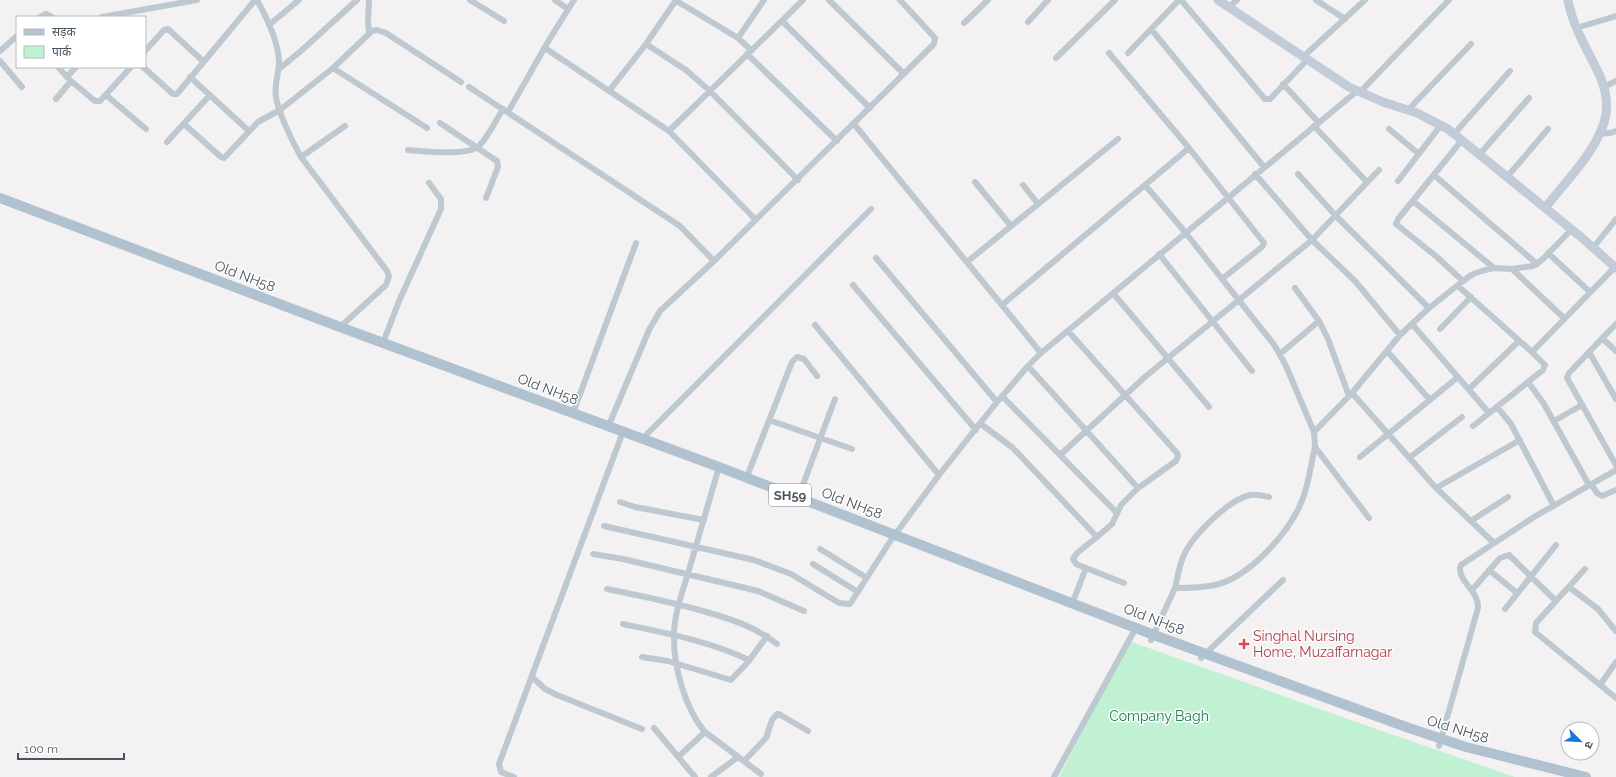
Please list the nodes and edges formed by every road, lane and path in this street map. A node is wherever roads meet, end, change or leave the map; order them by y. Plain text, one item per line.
1 (197, 0) edge
2 (256, 0) edge
3 (299, 0) edge
4 (357, 0) edge
5 (369, 0) edge
6 (470, 0) edge
7 (555, 0) edge
8 (574, 0) edge
9 (676, 0) edge
10 (764, 0) edge
11 (803, 0) edge
12 (829, 0) edge
13 (900, 0) edge
14 (988, 0) edge
15 (1048, 0) edge
16 (1115, 0) edge
17 (1180, 0) edge
18 (1218, 0) edge
19 (1237, 0) edge
20 (1316, 0) edge
21 (1365, 0) edge
22 (1449, 0) edge
23 (1568, 0) edge
24 (1229, 7) junction
25 (568, 9) junction
26 (108, 16) edge
27 (1616, 16) edge
28 (1345, 19) junction
29 (504, 21) dead end
30 (782, 21) junction
31 (1028, 22) dead end
32 (964, 23) dead end
33 (269, 25) junction
34 (1576, 28) junction
35 (1151, 29) junction
36 (369, 34) junction
37 (16, 37) edge
38 (738, 38) junction
39 (646, 44) junction
40 (1471, 44) dead end
41 (545, 48) junction
42 (146, 50) edge
43 (0, 51) edge
44 (749, 52) junction
45 (1109, 53) dead end
46 (1128, 53) dead end
47 (1056, 58) dead end
48 (1306, 58) junction
49 (0, 61) edge
50 (203, 61) junction
51 (59, 68) edge
52 (75, 68) edge
53 (130, 68) edge
54 (144, 68) edge
55 (279, 68) junction
56 (333, 68) junction
57 (1510, 71) dead end
58 (904, 74) junction
59 (190, 77) junction
60 (69, 79) junction
61 (1616, 81) edge
62 (461, 82) dead end
63 (1283, 84) junction
64 (22, 86) dead end
65 (469, 87) dead end
66 (1604, 87) junction
67 (609, 91) junction
68 (710, 91) junction
69 (1358, 92) junction
70 (106, 95) junction
71 (209, 96) junction
72 (1529, 98) dead end
73 (56, 99) dead end
74 (870, 108) junction
75 (280, 110) junction
76 (506, 110) junction
77 (1408, 110) junction
78 (440, 123) dead end
79 (184, 124) junction
80 (854, 124) junction
81 (1317, 125) junction
82 (1441, 125) junction
83 (345, 126) dead end
84 (427, 128) dead end
85 (1389, 128) dead end
86 (146, 129) dead end
87 (1548, 129) dead end
88 (1616, 130) edge
89 (248, 131) junction
90 (669, 131) junction
91 (1454, 134) junction
92 (1599, 134) junction
93 (1118, 139) dead end
94 (1462, 140) junction
95 (837, 141) junction
96 (167, 142) dead end
97 (477, 148) junction
98 (1189, 148) junction
99 (408, 150) dead end
100 (1420, 154) junction
101 (1479, 155) junction
102 (301, 157) junction
103 (1264, 167) junction
104 (1379, 170) dead end
105 (1255, 174) junction
106 (1298, 174) dead end
107 (1434, 175) junction
108 (1507, 177) junction
109 (798, 180) junction
110 (1398, 181) dead end
111 (975, 182) dead end
112 (1366, 182) junction
113 (429, 183) dead end
114 (1023, 185) dead end
115 (1145, 185) junction
116 (0, 198) edge
117 (486, 198) dead end
118 (1228, 198) junction
119 (1413, 201) junction
120 (0, 204) edge
121 (1038, 204) junction
122 (1545, 208) junction
123 (871, 209) dead end
124 (1336, 216) junction
125 (1616, 219) edge
126 (756, 220) junction
127 (1011, 226) junction
128 (1572, 229) junction
129 (1185, 232) junction
130 (1312, 240) junction
131 (636, 243) dead end
132 (1593, 248) junction
133 (1548, 253) junction
134 (1159, 254) junction
135 (876, 258) dead end
136 (714, 261) junction
137 (967, 262) junction
138 (1537, 264) junction
139 (1616, 267) edge
140 (1494, 268) junction
141 (1512, 269) junction
142 (1222, 279) junction
143 (1464, 281) junction
144 (853, 285) dead end
145 (1458, 286) junction
146 (1295, 288) dead end
147 (1590, 292) junction
148 (1113, 293) junction
149 (1471, 297) junction
150 (1238, 300) junction
151 (1002, 305) junction
152 (1429, 308) junction
153 (1564, 318) junction
154 (1212, 321) junction
155 (1319, 321) junction
156 (1412, 324) junction
157 (815, 325) dead end
158 (1615, 326) edge
159 (339, 329) junction
160 (1440, 329) dead end
161 (1068, 331) junction
162 (1400, 335) junction
163 (1602, 338) junction
164 (1519, 341) junction
165 (383, 343) junction
166 (1387, 351) junction
167 (1616, 351) edge
168 (1532, 352) junction
169 (1589, 352) junction
170 (1041, 353) junction
171 (1280, 354) junction
172 (1169, 358) junction
173 (1028, 366) junction
174 (1252, 371) dead end
175 (817, 376) dead end
176 (1458, 377) junction
177 (1528, 382) junction
178 (1469, 389) junction
179 (1350, 394) junction
180 (1125, 395) junction
181 (1002, 396) junction
182 (835, 399) dead end
183 (1616, 399) edge
184 (1430, 400) junction
185 (997, 402) junction
186 (1582, 405) junction
187 (1209, 407) dead end
188 (1497, 407) junction
189 (572, 413) junction
190 (1489, 413) junction
191 (1462, 417) dead end
192 (769, 420) junction
193 (1554, 421) junction
194 (981, 424) junction
195 (1473, 426) dead end
196 (608, 427) junction
197 (976, 430) junction
198 (1087, 431) junction
199 (1314, 432) junction
200 (1388, 434) junction
201 (621, 437) junction
202 (821, 437) junction
203 (642, 439) junction
204 (1520, 440) junction
205 (1315, 447) junction
206 (852, 448) dead end
207 (1060, 455) junction
208 (1360, 457) dead end
209 (1409, 458) junction
210 (1616, 465) edge
211 (719, 470) junction
212 (1616, 470) edge
213 (939, 475) junction
214 (746, 479) junction
215 (1590, 485) junction
216 (1138, 488) junction
217 (1436, 488) junction
218 (1616, 490) edge
219 (1269, 497) dead end
220 (1508, 497) dead end
221 (798, 498) junction
222 (620, 502) dead end
223 (1554, 506) junction
224 (1117, 512) junction
225 (1369, 518) dead end
226 (704, 520) junction
227 (1471, 520) junction
228 (604, 526) dead end
229 (1097, 537) junction
230 (893, 538) junction
231 (1494, 543) junction
232 (1556, 545) dead end
233 (696, 546) junction
234 (820, 549) dead end
235 (593, 554) dead end
236 (813, 564) dead end
237 (1086, 568) junction
238 (1489, 570) junction
239 (1585, 570) dead end
240 (688, 574) junction
241 (1530, 576) junction
242 (867, 578) junction
243 (1283, 580) dead end
244 (1124, 583) dead end
245 (1569, 586) junction
246 (1175, 588) junction
247 (608, 589) dead end
248 (1472, 590) junction
249 (858, 592) junction
250 (1517, 593) junction
251 (1556, 601) junction
252 (679, 604) junction
253 (1077, 607) junction
254 (1505, 608) dead end
255 (804, 611) dead end
256 (623, 624) dead end
257 (1616, 631) edge
258 (1133, 633) junction
259 (674, 635) junction
260 (767, 636) junction
261 (1153, 637) junction
262 (776, 644) dead end
263 (1203, 656) junction
264 (642, 657) dead end
265 (749, 660) junction
266 (1616, 662) edge
267 (677, 664) junction
268 (532, 677) junction
269 (1600, 685) junction
270 (1616, 698) edge
271 (642, 728) dead end
272 (654, 728) dead end
273 (808, 731) dead end
274 (705, 732) junction
275 (1440, 743) junction
276 (738, 756) junction
277 (678, 757) junction
278 (744, 761) junction
279 (761, 774) dead end
280 (1558, 774) edge
281 (514, 777) edge
282 (695, 777) edge
283 (711, 777) edge
284 (1054, 777) edge
285 (1586, 777) edge

1 - 26 street
2 - 33 street
2 - 50 street
3 - 33 street
4 - 55 street
5 - 36 street
6 - 29 street
7 - 25 street
8 - 25 street
9 - 38 street
9 - 39 street
10 - 38 street
11 - 30 street
12 - 58 street
13 - 58 street
14 - 32 street
15 - 31 street
16 - 47 street
17 - 35 street
17 - 63 street
18 - 24 street
19 - 24 street
20 - 28 street
21 - 28 street
22 - 69 street
23 - 34 street
24 - 48 street
25 - 41 street
27 - 34 street
28 - 48 street
30 - 44 street
30 - 74 street
33 - 55 street
34 - 66 street
35 - 46 street
35 - 103 street
36 - 56 street
36 - 62 street
37 - 43 street
38 - 44 street
39 - 67 street
39 - 68 street
40 - 77 street
41 - 67 street
41 - 76 street
42 - 50 street
44 - 68 street
44 - 95 street
45 - 98 street
48 - 63 street
48 - 69 street
49 - 64 street
50 - 59 street
51 - 60 street
52 - 60 street
53 - 70 street
54 - 59 street
55 - 75 street
56 - 75 street
56 - 84 street
57 - 91 street
58 - 74 street
59 - 71 street
60 - 70 street
60 - 73 street
61 - 66 street
63 - 81 street
65 - 76 street
66 - 92 street
67 - 90 street
68 - 90 street
68 - 109 street
69 - 77 street
69 - 81 street
70 - 86 street
71 - 79 street
71 - 89 street
72 - 101 street
74 - 80 street
75 - 89 street
75 - 102 street
76 - 97 street
76 - 136 street
77 - 82 street
78 - 97 street
79 - 89 street
79 - 96 street
80 - 95 street
80 - 137 street
81 - 103 street
81 - 112 street
82 - 91 street
82 - 100 street
83 - 102 street
85 - 100 street
87 - 108 street
88 - 92 street
90 - 126 street
91 - 94 street
92 - 122 street
93 - 121 street
94 - 101 street
94 - 107 street
95 - 109 street
97 - 99 street
97 - 117 street
98 - 115 street
98 - 118 street
100 - 110 street
101 - 108 street
102 - 159 street
103 - 105 street
104 - 112 street
105 - 118 street
105 - 130 street
106 - 124 street
107 - 119 street
107 - 138 street
108 - 122 street
109 - 126 street
111 - 127 street
112 - 124 street
113 - 165 street
114 - 121 street
115 - 129 street
115 - 151 street
116 - 159 main road, Old NH58 / SH59
118 - 129 street
118 - 142 street
119 - 140 street
119 - 143 street
120 - 159 main road, Old NH58 / SH59
121 - 127 street
122 - 128 street
123 - 203 street
124 - 130 street
124 - 152 street
125 - 132 street
126 - 136 street
127 - 137 street
128 - 132 street
128 - 133 street
129 - 134 street
129 - 142 street
130 - 150 street
130 - 162 street
131 - 189 street
132 - 139 street
133 - 138 street
133 - 147 street
134 - 148 street
134 - 154 street
135 - 185 street
136 - 196 street
137 - 151 street
138 - 141 street
139 - 147 street
140 - 141 street
140 - 143 street
141 - 153 street
142 - 150 street
143 - 145 street
144 - 197 street
145 - 149 street
145 - 152 street
146 - 155 street
147 - 153 street
148 - 161 street
148 - 172 street
149 - 160 street
149 - 164 street
150 - 154 street
150 - 171 street
151 - 170 street
152 - 156 street
153 - 168 street
154 - 172 street
154 - 174 street
155 - 171 street
155 - 179 street
156 - 162 street
156 - 176 street
157 - 213 street
158 - 163 street
159 - 165 main road, Old NH58 / SH59
159 - 201 main road, Old NH58 / SH59
161 - 170 street
161 - 180 street
162 - 166 street
163 - 167 street
163 - 169 street
164 - 168 street
164 - 178 street
165 - 189 main road, Old NH58 / SH59
166 - 179 street
166 - 184 street
168 - 177 street
169 - 183 street
169 - 186 street
170 - 173 street
171 - 199 street
172 - 180 street
172 - 187 street
173 - 181 street
173 - 198 street
175 - 192 street
176 - 178 street
176 - 184 street
177 - 188 street
177 - 193 street
178 - 190 street
179 - 199 street
179 - 200 street
180 - 198 street
180 - 216 street
181 - 185 street
181 - 207 street
182 - 202 street
184 - 200 street
185 - 194 street
186 - 193 street
186 - 210 street
188 - 190 street
188 - 204 street
189 - 196 main road, Old NH58 / SH59
190 - 195 street
191 - 209 street
192 - 202 street
192 - 214 street
193 - 215 street
194 - 197 street
194 - 229 street
196 - 203 main road, Old NH58 / SH59
197 - 213 street
198 - 207 street
198 - 216 street
199 - 205 street
200 - 208 street
200 - 209 street
201 - 211 main road, Old NH58 / SH59
201 - 268 street
202 - 206 street
202 - 221 street
203 - 211 main road, Old NH58 / SH59
204 - 217 street
204 - 223 street
205 - 225 street
205 - 246 street
207 - 224 street
209 - 217 street
211 - 214 main road, Old NH58 / SH59
211 - 226 street
211 - 230 main road, Old NH58 / SH59
212 - 215 street
213 - 230 street
214 - 221 main road, Old NH58 / SH59
215 - 218 street
215 - 223 street
216 - 224 street
217 - 227 street
219 - 246 street
220 - 227 street
221 - 230 main road, Old NH58 / SH59
222 - 226 street
223 - 231 street
224 - 229 street
226 - 233 street
227 - 231 street
228 - 233 street
229 - 237 street
230 - 242 street
230 - 253 main road, Old NH58 / SH59
231 - 248 street
232 - 241 street
233 - 240 street
233 - 249 street
234 - 242 street
235 - 240 street
236 - 249 street
237 - 244 street
237 - 253 street
238 - 241 street
238 - 248 street
238 - 250 street
239 - 245 street
240 - 252 street
240 - 255 street
241 - 250 street
241 - 251 street
242 - 249 street
243 - 263 street
245 - 251 street
245 - 257 street
246 - 261 street
247 - 252 street
248 - 275 street
250 - 254 street
251 - 269 street
252 - 259 street
252 - 260 street
253 - 258 main road, Old NH58 / SH59
253 - 261 main road, Old NH58 / SH59
256 - 259 street
258 - 261 main road, Old NH58 / SH59
258 - 284 street
259 - 265 street
259 - 267 street
260 - 262 street
260 - 265 street
261 - 263 main road, Old NH58 / SH59
263 - 275 main road, Old NH58 / SH59
264 - 267 street
265 - 267 street
266 - 269 street
267 - 274 street
268 - 271 street
268 - 281 street
269 - 270 street
272 - 277 street
273 - 278 street
274 - 276 street
274 - 277 street
275 - 280 main road, Old NH58 / SH59
276 - 278 street
276 - 283 street
277 - 282 street
278 - 279 street
280 - 285 main road, Old NH58 / SH59

